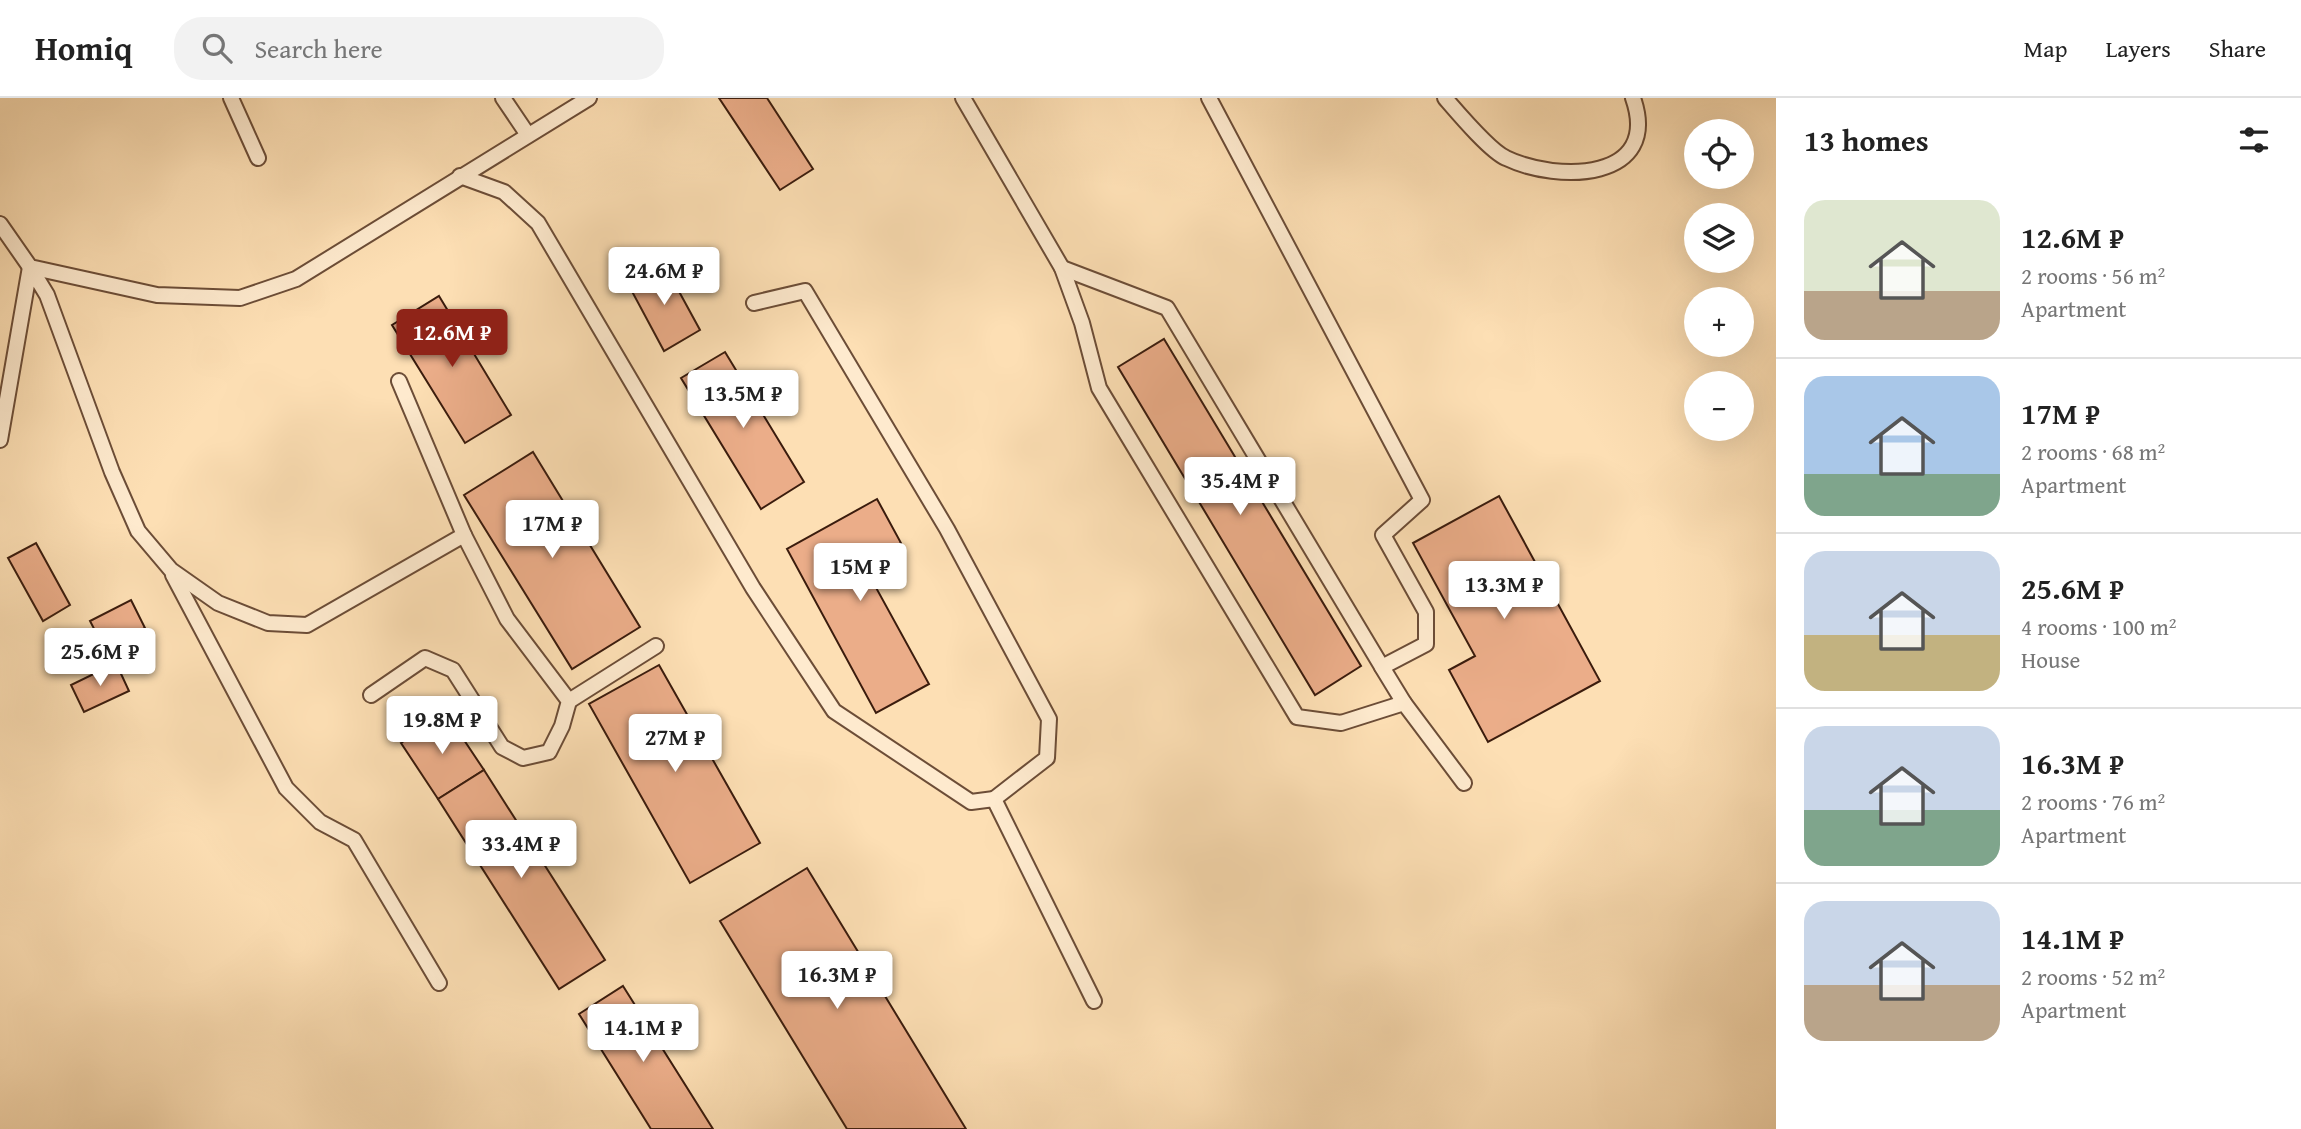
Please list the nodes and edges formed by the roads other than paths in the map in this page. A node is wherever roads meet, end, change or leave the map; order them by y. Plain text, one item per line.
1 (231, 98) edge
2 (503, 98) edge
3 (589, 98) edge
4 (964, 98) edge
5 (1209, 98) edge
6 (1445, 98) edge
7 (1633, 98) edge
8 (528, 135) junction
9 (258, 158) dead end
10 (460, 176) junction
11 (0, 224) edge
12 (30, 267) junction
13 (1062, 268) junction
14 (754, 303) dead end
15 (399, 381) dead end
16 (0, 440) edge
17 (464, 535) junction
18 (171, 570) junction
19 (656, 646) dead end
20 (1382, 667) junction
21 (371, 695) dead end
22 (569, 701) junction
23 (1404, 704) junction
24 (1464, 783) dead end
25 (994, 799) junction
26 (439, 983) dead end
27 (1094, 1001) dead end

1 - 9 lane
2 - 8 lane
3 - 8 lane
4 - 13 lane
5 - 20 lane
6 - 7 lane
8 - 10 lane
10 - 12 lane
10 - 25 lane
11 - 12 lane
12 - 16 lane
12 - 18 lane
13 - 20 lane
13 - 23 lane
14 - 25 lane
15 - 17 lane
17 - 18 lane
17 - 22 lane
18 - 26 lane
19 - 22 lane
20 - 23 lane
21 - 22 lane
23 - 24 lane
25 - 27 lane

